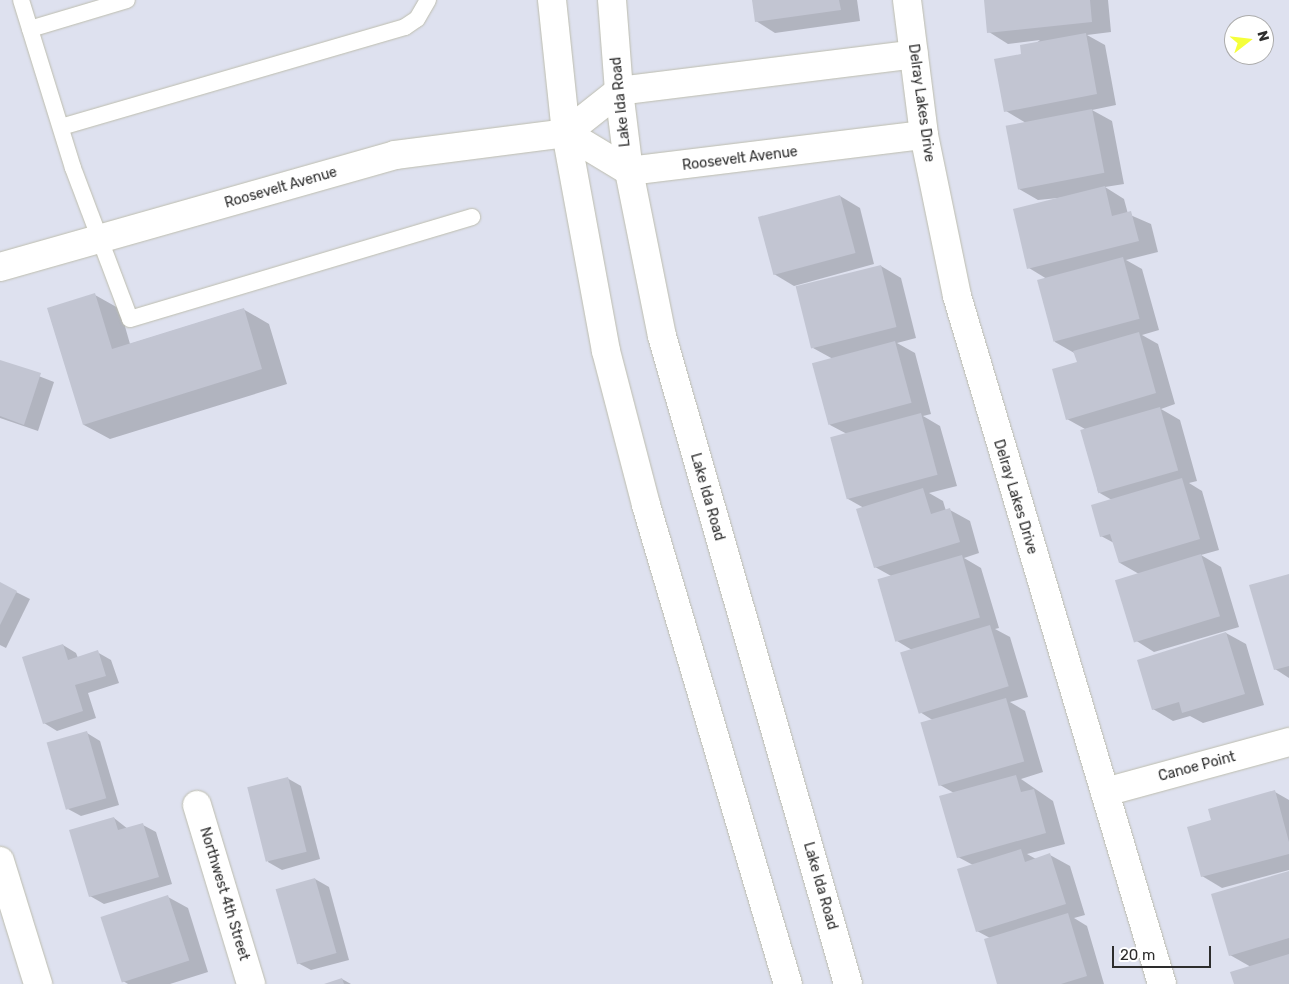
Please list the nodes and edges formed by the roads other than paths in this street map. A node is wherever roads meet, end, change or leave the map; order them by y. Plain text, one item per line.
1 (21, 0) edge
2 (127, 0) edge
3 (428, 0) edge
4 (552, 0) edge
5 (612, 0) edge
6 (907, 0) edge
7 (30, 29) junction
8 (914, 54) junction
9 (619, 91) junction
10 (60, 127) junction
11 (566, 133) junction
12 (924, 136) junction
13 (629, 171) junction
14 (472, 217) dead end
15 (100, 239) junction
16 (0, 267) edge
17 (1289, 742) edge
18 (1105, 792) junction
19 (197, 805) dead end
20 (0, 861) edge
21 (38, 984) edge
22 (251, 984) edge
23 (788, 984) edge
24 (848, 984) edge
25 (1162, 984) edge

1 - 7 lane
2 - 7 lane
3 - 10 lane
4 - 11 street
5 - 9 street, Lake Ida Road
6 - 8 street, Delray Lakes Drive
7 - 10 lane
8 - 9 street
8 - 12 street, Delray Lakes Drive
9 - 11 street
9 - 13 street, Lake Ida Road
10 - 15 lane
11 - 13 street
11 - 15 street, Roosevelt Avenue
11 - 23 street
12 - 13 street, Roosevelt Avenue
12 - 18 street, Delray Lakes Drive
13 - 24 street, Lake Ida Road
14 - 15 lane
15 - 16 street, Roosevelt Avenue
17 - 18 street, Canoe Point
18 - 25 street, Delray Lakes Drive
19 - 22 street, Northwest 4th Street
20 - 21 street

